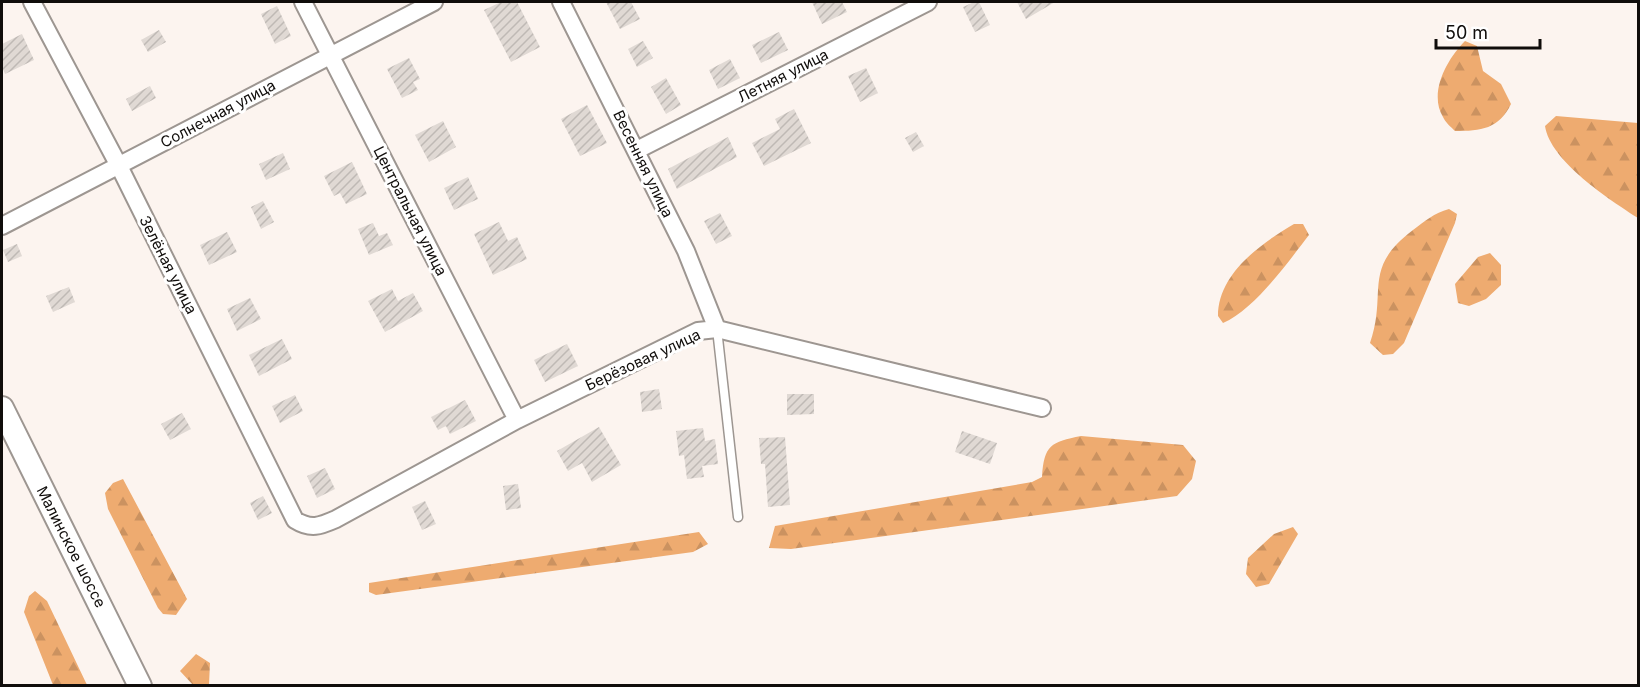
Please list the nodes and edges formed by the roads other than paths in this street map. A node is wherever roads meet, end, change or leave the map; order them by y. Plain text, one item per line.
1 (32, 2) edge
2 (303, 2) edge
3 (434, 2) edge
4 (561, 2) edge
5 (928, 2) edge
6 (330, 55) junction
7 (637, 150) junction
8 (118, 166) junction
9 (2, 226) edge
10 (717, 329) junction
11 (2, 408) edge
12 (1042, 408) dead end
13 (517, 420) junction
14 (738, 517) dead end
15 (305, 526) joint
16 (140, 686) edge

1 - 8 street, Зелёная улица
2 - 6 street, Центральная улица
3 - 6 street, Солнечная улица
4 - 7 street, Весенняя улица
5 - 7 street, Летняя улица
6 - 8 street, Солнечная улица
6 - 13 street, Центральная улица
7 - 10 street, Весенняя улица
8 - 9 street, Солнечная улица
8 - 15 street, Зелёная улица
10 - 12 street, Берёзовая улица
10 - 13 street, Берёзовая улица
10 - 14 lane
11 - 16 main road, Малинское шоссе
13 - 15 street, Берёзовая улица

